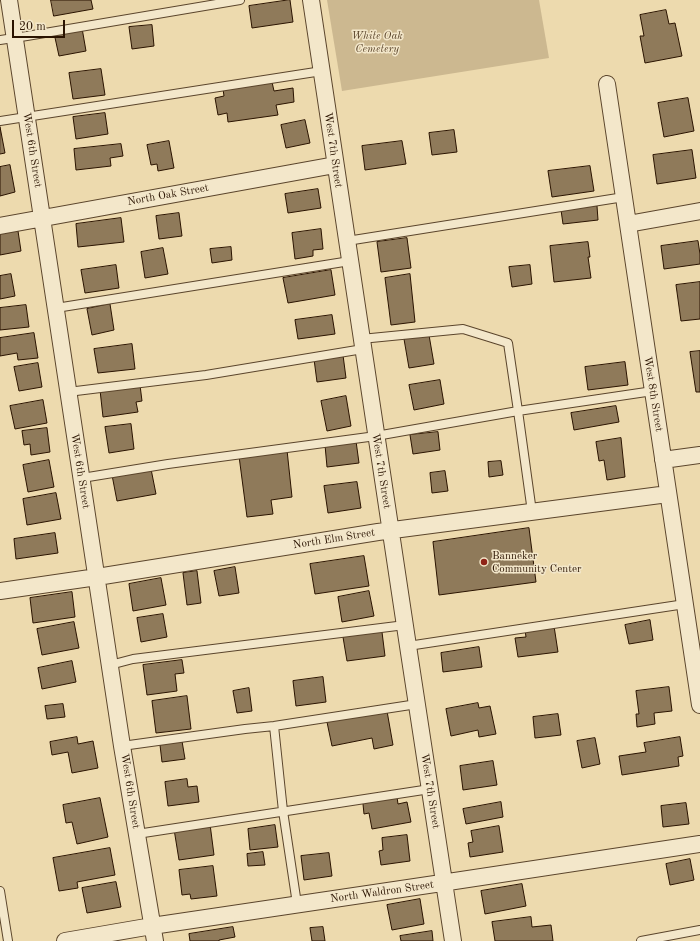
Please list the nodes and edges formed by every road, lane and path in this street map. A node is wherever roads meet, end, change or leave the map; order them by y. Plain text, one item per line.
1 (9, 0) edge
2 (240, 0) edge
3 (311, 0) edge
4 (7, 39) edge
5 (322, 71) junction
6 (607, 84) dead end
7 (27, 117) junction
8 (0, 121) edge
9 (335, 165) junction
10 (624, 196) junction
11 (700, 211) edge
12 (42, 218) junction
13 (628, 224) junction
14 (0, 226) edge
15 (347, 241) junction
16 (350, 261) junction
17 (56, 308) junction
18 (362, 344) junction
19 (653, 391) junction
20 (68, 392) junction
21 (518, 411) junction
22 (376, 436) junction
23 (700, 455) edge
24 (663, 460) junction
25 (82, 478) junction
26 (668, 494) junction
27 (532, 512) junction
28 (390, 530) junction
29 (96, 577) junction
30 (0, 591) edge
31 (685, 604) junction
32 (405, 625) junction
33 (408, 646) junction
34 (110, 665) junction
35 (700, 702) edge
36 (417, 704) junction
37 (274, 726) junction
38 (122, 746) junction
39 (430, 789) junction
40 (283, 811) junction
41 (137, 834) junction
42 (700, 844) edge
43 (444, 883) junction
44 (0, 891) edge
45 (297, 904) junction
46 (700, 930) edge
47 (153, 933) edge
48 (8, 941) edge
49 (65, 941) edge
50 (453, 941) edge
51 (641, 941) edge

1 - 4 street, West 6th Street
2 - 4 lane
3 - 5 street, West 7th Street
4 - 7 street, West 6th Street
5 - 7 lane
5 - 9 street, West 7th Street
6 - 10 street, West 8th Street
7 - 8 lane
7 - 12 street, West 6th Street
9 - 12 street, North Oak Street
9 - 15 street, West 7th Street
10 - 13 street, West 8th Street
10 - 15 lane
11 - 13 street
12 - 14 street, North Oak Street
12 - 17 street, West 6th Street
13 - 19 street, West 8th Street
15 - 16 street, West 7th Street
16 - 17 lane
16 - 18 street, West 7th Street
17 - 20 street, West 6th Street
18 - 20 lane
18 - 21 lane
18 - 22 street, West 7th Street
19 - 21 lane
19 - 24 street, West 8th Street
20 - 25 street, West 6th Street
21 - 22 lane
21 - 27 lane
22 - 25 lane
22 - 28 street, West 7th Street
23 - 24 street
24 - 26 street, West 8th Street
25 - 29 street, West 6th Street
26 - 27 street, North Elm Street
26 - 31 street, West 8th Street
27 - 28 street, North Elm Street
28 - 29 street, North Elm Street
28 - 32 street, West 7th Street
29 - 30 street, North Elm Street
29 - 34 street, West 6th Street
31 - 33 lane
31 - 35 street, West 8th Street
32 - 33 street, West 7th Street
32 - 34 lane
33 - 36 street, West 7th Street
34 - 38 street, West 6th Street
36 - 37 lane
36 - 39 street, West 7th Street
37 - 38 lane
37 - 40 lane
38 - 41 street, West 6th Street
39 - 40 lane
39 - 43 street, West 7th Street
40 - 41 lane
40 - 45 lane
41 - 47 street, West 6th Street
42 - 43 street, North Waldron Street
43 - 45 street, North Waldron Street
43 - 50 street, West 7th Street
44 - 48 lane
45 - 47 street, North Waldron Street
46 - 51 lane
47 - 49 street, North Waldron Street

